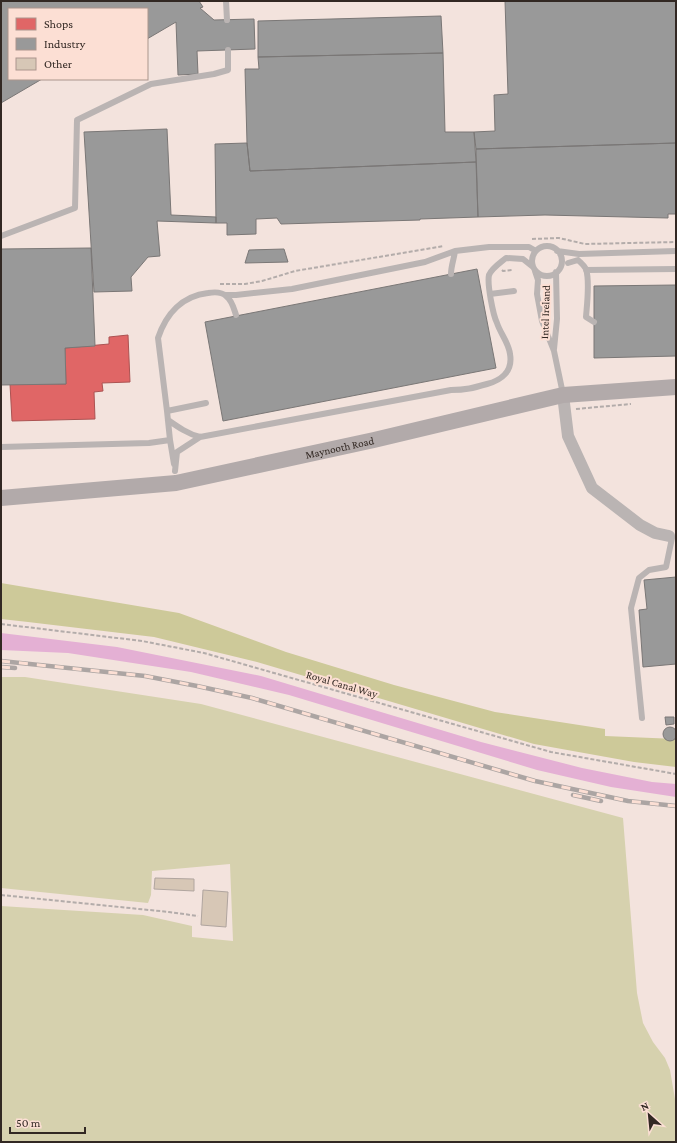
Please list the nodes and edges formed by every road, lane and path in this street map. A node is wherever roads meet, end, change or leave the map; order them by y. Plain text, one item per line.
1 (226, 1) edge
2 (227, 20) dead end
3 (228, 50) dead end
4 (1, 236) edge
5 (455, 251) junction
6 (536, 251) junction
7 (557, 251) junction
8 (676, 251) edge
9 (578, 254) junction
10 (568, 262) junction
11 (534, 269) junction
12 (676, 269) edge
13 (558, 270) junction
14 (586, 270) junction
15 (451, 274) dead end
16 (514, 291) dead end
17 (490, 294) junction
18 (226, 295) junction
19 (236, 315) dead end
20 (594, 322) dead end
21 (554, 351) junction
22 (676, 387) edge
23 (563, 395) junction
24 (206, 403) dead end
25 (167, 411) junction
26 (168, 420) junction
27 (200, 437) junction
28 (170, 440) junction
29 (1, 447) edge
30 (1, 498) edge
31 (672, 538) edge
32 (1, 624) edge
33 (642, 718) dead end
34 (676, 774) edge
35 (1, 895) edge
36 (198, 916) dead end

1 - 2 lane
3 - 4 lane
5 - 6 lane
5 - 15 lane
5 - 18 lane
6 - 7 lane
6 - 11 lane
7 - 9 lane
7 - 13 lane
8 - 9 lane
9 - 10 lane
10 - 13 lane
10 - 14 lane
11 - 13 lane
11 - 17 lane
11 - 21 lane, Intel Ireland
12 - 14 lane
13 - 21 lane, Intel Ireland
14 - 20 lane
16 - 17 lane
17 - 27 lane
18 - 19 lane
18 - 25 lane
21 - 23 lane, Intel Ireland
22 - 23 main road, Maynooth Road
23 - 30 main road, Maynooth Road
23 - 31 street
24 - 25 lane
25 - 26 lane
26 - 27 lane
26 - 28 lane
27 - 28 lane
28 - 29 lane
31 - 33 lane
32 - 34 path, Royal Canal Way
35 - 36 path

